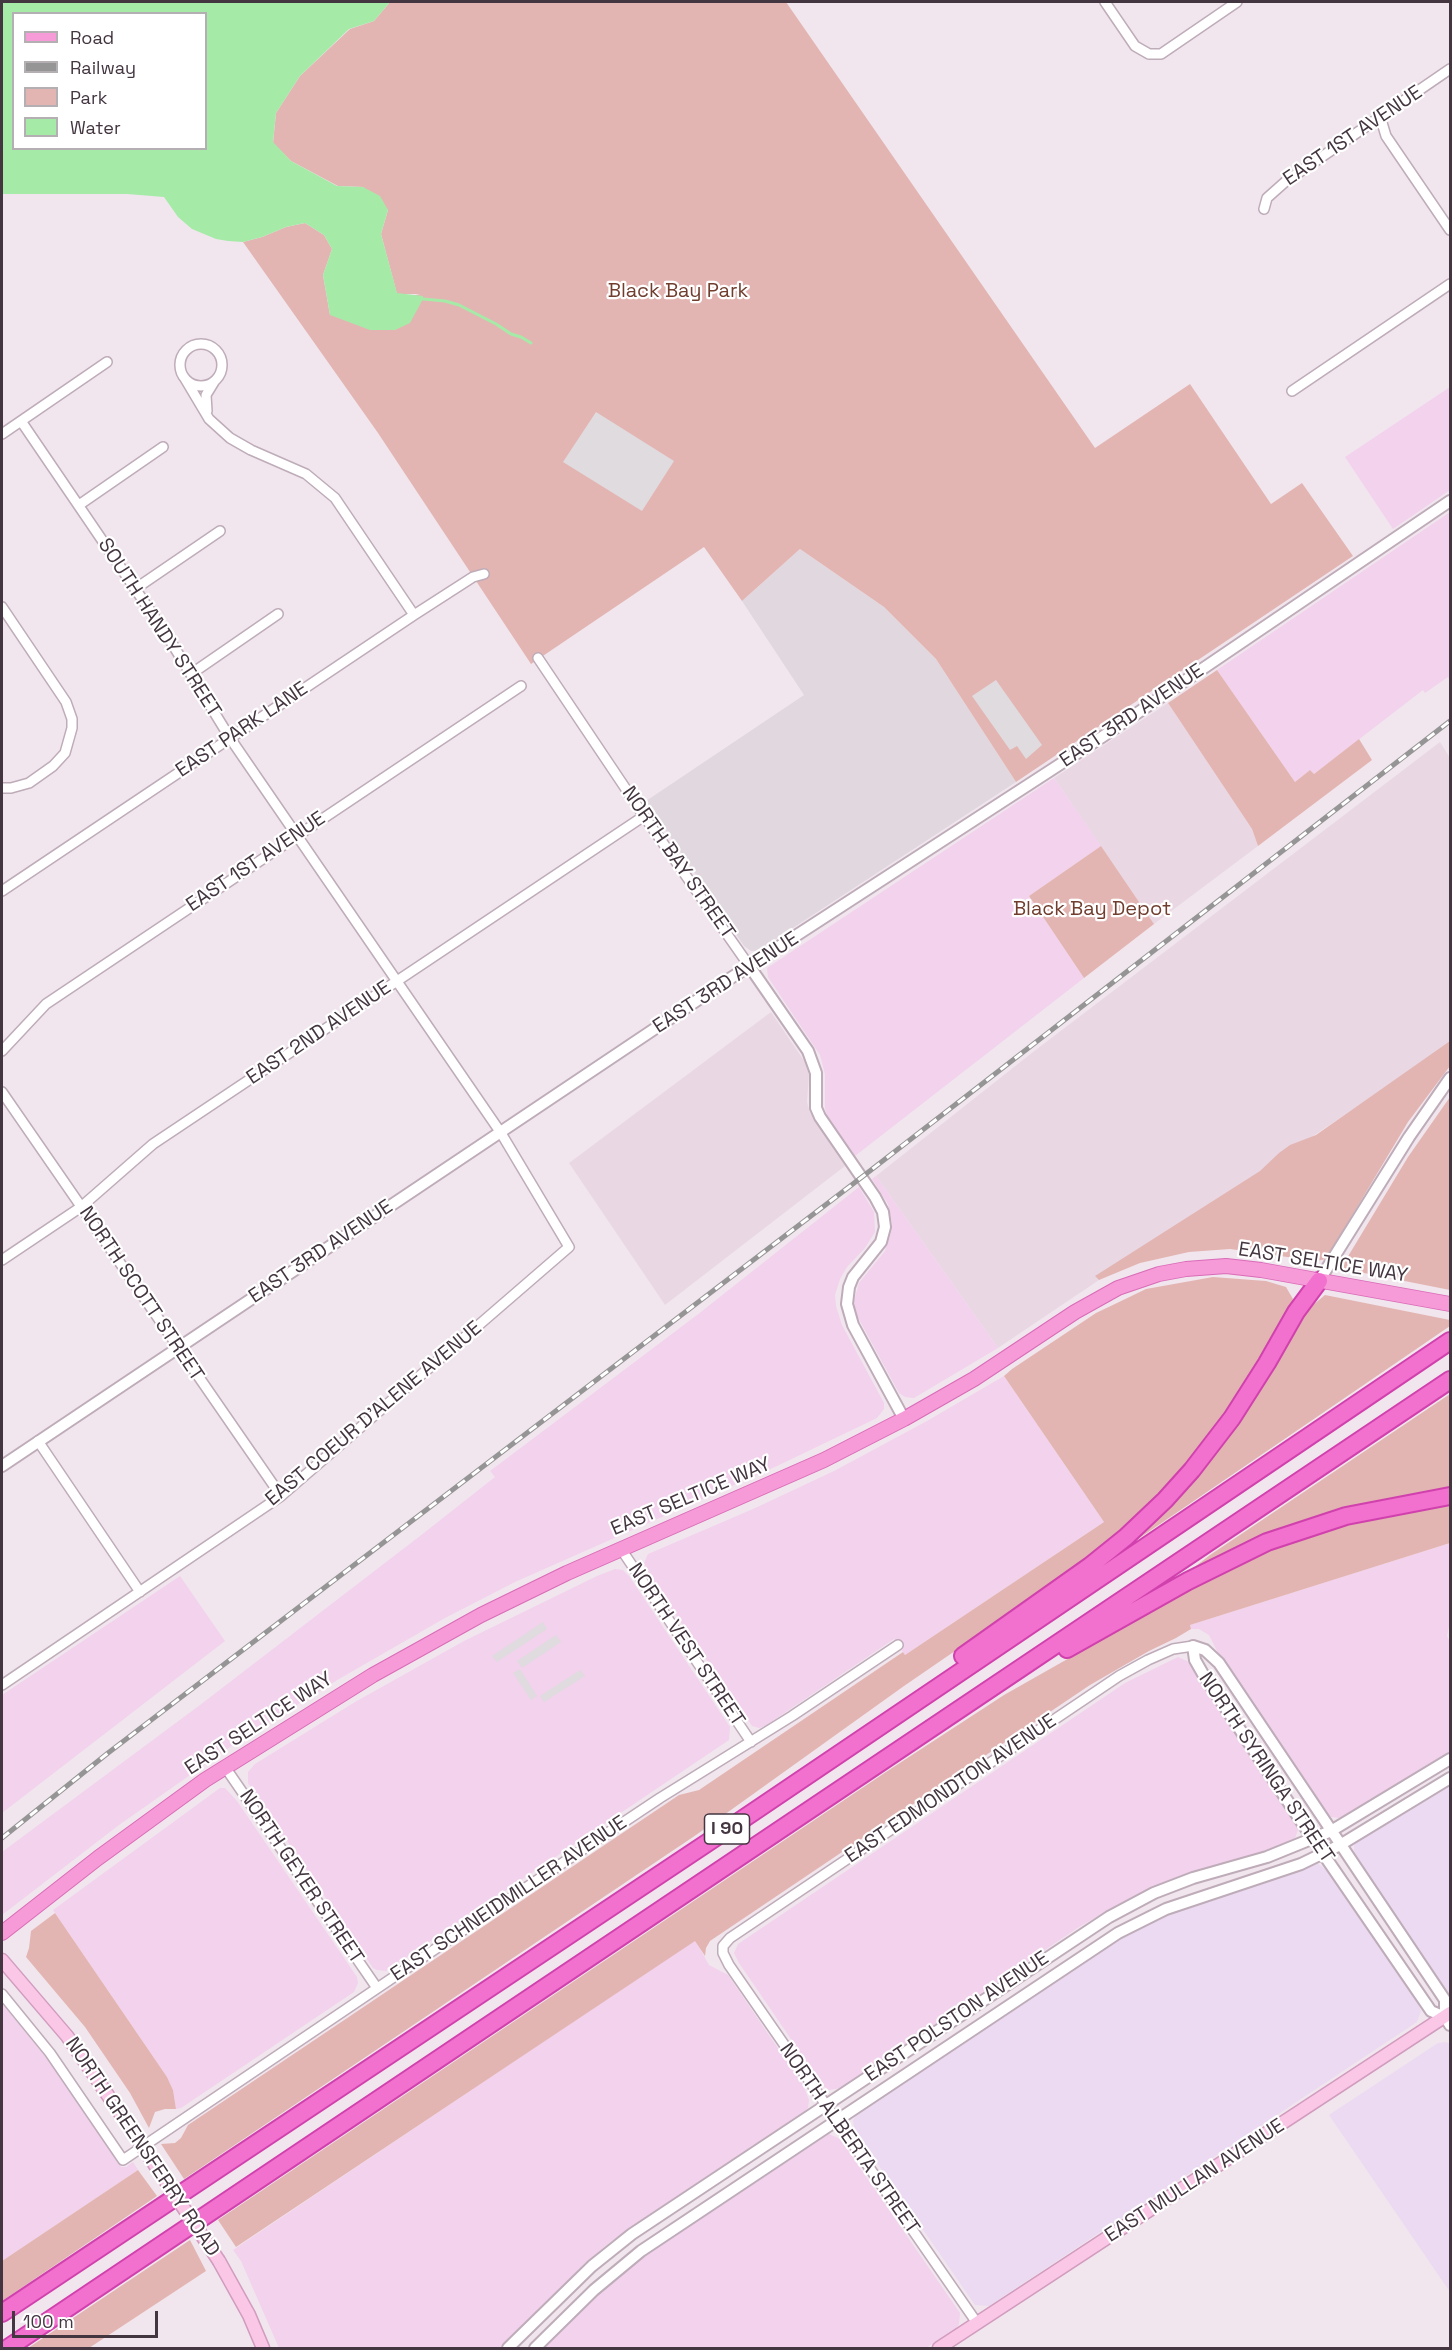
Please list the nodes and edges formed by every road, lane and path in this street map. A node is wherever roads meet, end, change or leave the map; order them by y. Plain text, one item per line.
1 (1105, 2) edge
2 (1237, 2) edge
3 (1450, 69) edge
4 (1380, 116) junction
5 (1264, 209) dead end
6 (1450, 230) edge
7 (1450, 284) edge
8 (107, 362) dead end
9 (183, 377) junction
10 (214, 382) junction
11 (1292, 391) dead end
12 (209, 419) junction
13 (21, 421) junction
14 (2, 434) edge
15 (163, 447) dead end
16 (1450, 501) edge
17 (80, 505) junction
18 (220, 531) dead end
19 (484, 574) dead end
20 (135, 589) junction
21 (2, 607) edge
22 (278, 614) dead end
23 (414, 615) junction
24 (538, 658) dead end
25 (191, 674) junction
26 (521, 686) dead end
27 (230, 738) junction
28 (2, 788) edge
29 (644, 816) junction
30 (296, 835) junction
31 (2, 891) edge
32 (750, 967) junction
33 (396, 981) junction
34 (2, 1051) edge
35 (1450, 1078) edge
36 (2, 1092) edge
37 (501, 1133) junction
38 (81, 1207) junction
39 (2, 1260) edge
40 (1319, 1281) junction
41 (1450, 1304) edge
42 (1450, 1341) edge
43 (178, 1347) junction
44 (1450, 1380) edge
45 (904, 1419) junction
46 (38, 1441) junction
47 (2, 1466) edge
48 (281, 1496) junction
49 (1450, 1496) edge
50 (621, 1549) junction
51 (140, 1592) junction
52 (898, 1646) dead end
53 (1193, 1646) junction
54 (2, 1685) edge
55 (946, 1719) junction
56 (751, 1742) junction
57 (1450, 1759) edge
58 (225, 1767) junction
59 (1450, 1778) edge
60 (740, 1821) junction
61 (1331, 1831) junction
62 (1312, 1839) junction
63 (1340, 1845) junction
64 (1323, 1854) junction
65 (2, 1934) edge
66 (723, 1953) joint
67 (2, 1960) edge
68 (377, 1988) junction
69 (2, 1994) edge
70 (1449, 2018) edge
71 (826, 2106) junction
72 (835, 2121) junction
73 (123, 2160) joint
74 (2, 2313) edge
75 (977, 2323) junction
76 (8, 2349) edge
77 (263, 2349) edge
78 (508, 2349) edge
79 (535, 2349) edge
80 (939, 2349) edge

1 - 2 street
3 - 4 street, EAST 1ST AVENUE
4 - 5 street, EAST 1ST AVENUE
4 - 6 street
7 - 11 street
8 - 13 street
9 - 10 street
9 - 10 street
9 - 12 street
10 - 12 street
12 - 23 street
13 - 14 street
13 - 17 street, SOUTH HANDY STREET
15 - 17 street
16 - 32 street, EAST 3RD AVENUE
17 - 20 street, SOUTH HANDY STREET
18 - 20 street
19 - 23 street, EAST PARK LANE
20 - 25 street, SOUTH HANDY STREET
21 - 28 street
22 - 25 street
23 - 27 street, EAST PARK LANE
24 - 29 street, NORTH BAY STREET
25 - 27 street, SOUTH HANDY STREET
26 - 30 street, EAST 1ST AVENUE
27 - 30 street, SOUTH HANDY STREET
27 - 31 street, EAST PARK LANE
29 - 32 street, NORTH BAY STREET
29 - 33 street, EAST 2ND AVENUE
30 - 33 street, SOUTH HANDY STREET
30 - 34 street, EAST 1ST AVENUE
32 - 37 street, EAST 3RD AVENUE
32 - 45 street, NORTH BAY STREET
33 - 37 street, SOUTH HANDY STREET
33 - 38 street, EAST 2ND AVENUE
35 - 40 street
36 - 38 street, NORTH SCOTT STREET
37 - 43 street, EAST 3RD AVENUE
37 - 48 street, EAST COEUR D'ALENE AVENUE
38 - 39 street, EAST 2ND AVENUE
38 - 43 street, NORTH SCOTT STREET
40 - 41 main road, EAST SELTICE WAY
40 - 45 main road, EAST SELTICE WAY
40 - 60 highway
42 - 60 highway, I 90
43 - 46 street, EAST 3RD AVENUE
43 - 48 street, NORTH SCOTT STREET
44 - 55 highway, I 90
45 - 50 main road, EAST SELTICE WAY
46 - 47 street, EAST 3RD AVENUE
46 - 51 street
48 - 51 street, EAST COEUR D'ALENE AVENUE
49 - 55 highway
50 - 56 street, NORTH VEST STREET
50 - 58 main road, EAST SELTICE WAY
51 - 54 street, EAST COEUR D'ALENE AVENUE
52 - 56 street, EAST SCHNEIDMILLER AVENUE
53 - 61 street, NORTH SYRINGA STREET
53 - 62 street, NORTH SYRINGA STREET
53 - 66 street, EAST EDMONDTON AVENUE
55 - 76 highway, I 90
56 - 68 street, EAST SCHNEIDMILLER AVENUE
57 - 61 street, EAST POLSTON AVENUE
58 - 65 main road, EAST SELTICE WAY
58 - 68 street, NORTH GEYER STREET
59 - 63 street, EAST POLSTON AVENUE
60 - 74 highway, I 90
61 - 62 street, EAST POLSTON AVENUE
61 - 63 street, NORTH SYRINGA STREET
62 - 64 street, NORTH SYRINGA STREET
62 - 71 street, EAST POLSTON AVENUE
63 - 64 street, EAST POLSTON AVENUE
63 - 70 street, NORTH SYRINGA STREET
64 - 70 street, NORTH SYRINGA STREET
64 - 72 street, EAST POLSTON AVENUE
66 - 71 street, NORTH ALBERTA STREET
67 - 77 main road, NORTH GREENSFERRY ROAD, bridge
68 - 73 street, EAST SCHNEIDMILLER AVENUE
69 - 73 street, NORTH GREENSFERRY ROAD
70 - 75 main road, EAST MULLAN AVENUE
71 - 72 street, NORTH ALBERTA STREET
71 - 78 street, EAST POLSTON AVENUE
72 - 75 street, NORTH ALBERTA STREET
72 - 79 street, EAST POLSTON AVENUE
75 - 80 main road, EAST MULLAN AVENUE

